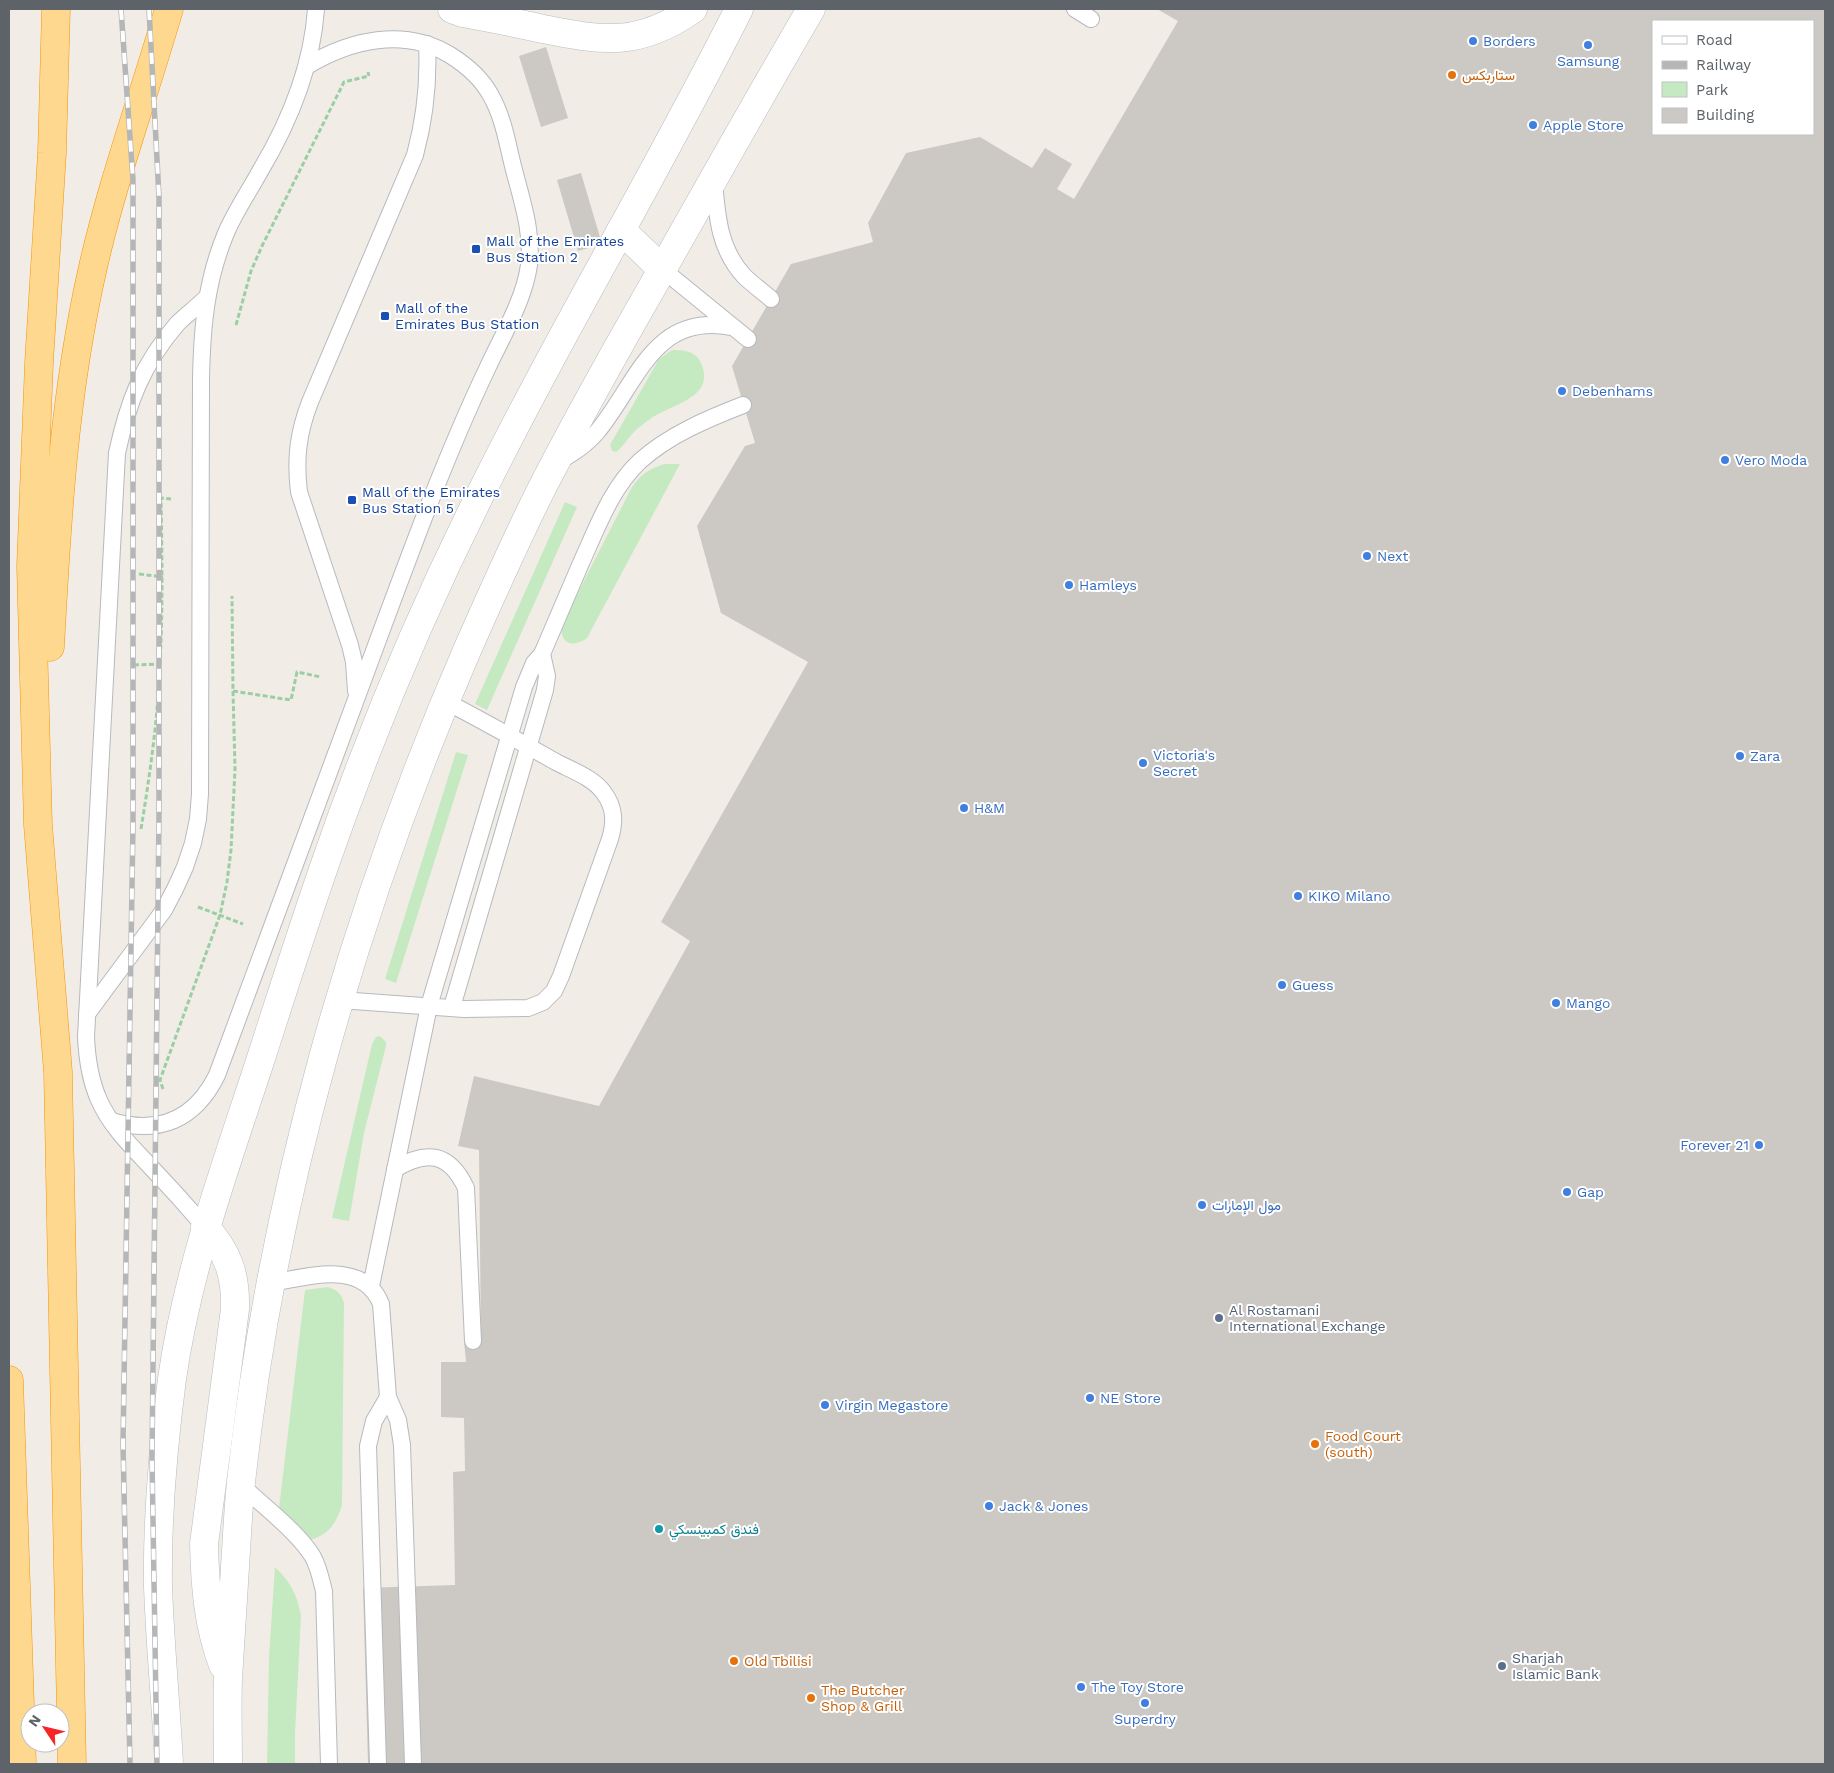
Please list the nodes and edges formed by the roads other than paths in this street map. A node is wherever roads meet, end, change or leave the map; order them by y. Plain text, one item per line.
1 (56, 9) edge
2 (169, 9) edge
3 (316, 9) edge
4 (452, 9) edge
5 (693, 9) edge
6 (739, 9) edge
7 (811, 9) edge
8 (1075, 9) edge
9 (1091, 18) dead end
10 (427, 44) junction
11 (307, 66) junction
12 (714, 179) junction
13 (621, 230) junction
14 (662, 269) junction
15 (206, 298) junction
16 (771, 299) dead end
17 (732, 327) junction
18 (748, 339) dead end
19 (743, 405) dead end
20 (556, 463) junction
21 (542, 654) junction
22 (356, 698) junction
23 (445, 701) junction
24 (509, 735) junction
25 (529, 746) junction
26 (38, 825) junction
27 (340, 1000) junction
28 (429, 1006) junction
29 (452, 1007) junction
30 (87, 1014) junction
31 (111, 1121) junction
32 (395, 1169) junction
33 (206, 1227) junction
34 (271, 1283) junction
35 (371, 1286) junction
36 (473, 1341) dead end
37 (9, 1380) edge
38 (9, 1390) edge
39 (388, 1397) junction
40 (241, 1485) junction
41 (228, 1680) junction
42 (22, 1764) edge
43 (72, 1764) edge
44 (170, 1764) edge
45 (228, 1764) edge
46 (329, 1764) edge
47 (378, 1764) edge
48 (414, 1764) edge

1 - 26 highway
2 - 26 highway
3 - 11 lane
4 - 5 street
6 - 13 street
7 - 12 street
8 - 9 lane
10 - 11 lane
10 - 22 lane
10 - 22 lane
11 - 15 lane
12 - 14 street
12 - 16 lane
13 - 14 street
13 - 33 street
14 - 17 lane
14 - 20 street
15 - 30 lane
15 - 30 lane
17 - 18 lane
17 - 20 lane
19 - 21 lane
20 - 23 street
21 - 24 lane
21 - 25 lane
22 - 31 lane
23 - 24 lane
23 - 27 street
24 - 25 lane
24 - 28 lane
25 - 29 lane
25 - 29 lane
26 - 43 highway
27 - 28 lane
27 - 34 street
28 - 29 lane
28 - 32 lane
30 - 31 lane
31 - 33 lane
32 - 35 lane
32 - 36 lane
33 - 41 street
33 - 44 street
34 - 35 lane
34 - 40 street
35 - 39 lane
37 - 38 highway
38 - 42 highway
39 - 47 lane
39 - 48 lane
40 - 41 street
40 - 46 lane
41 - 45 street

